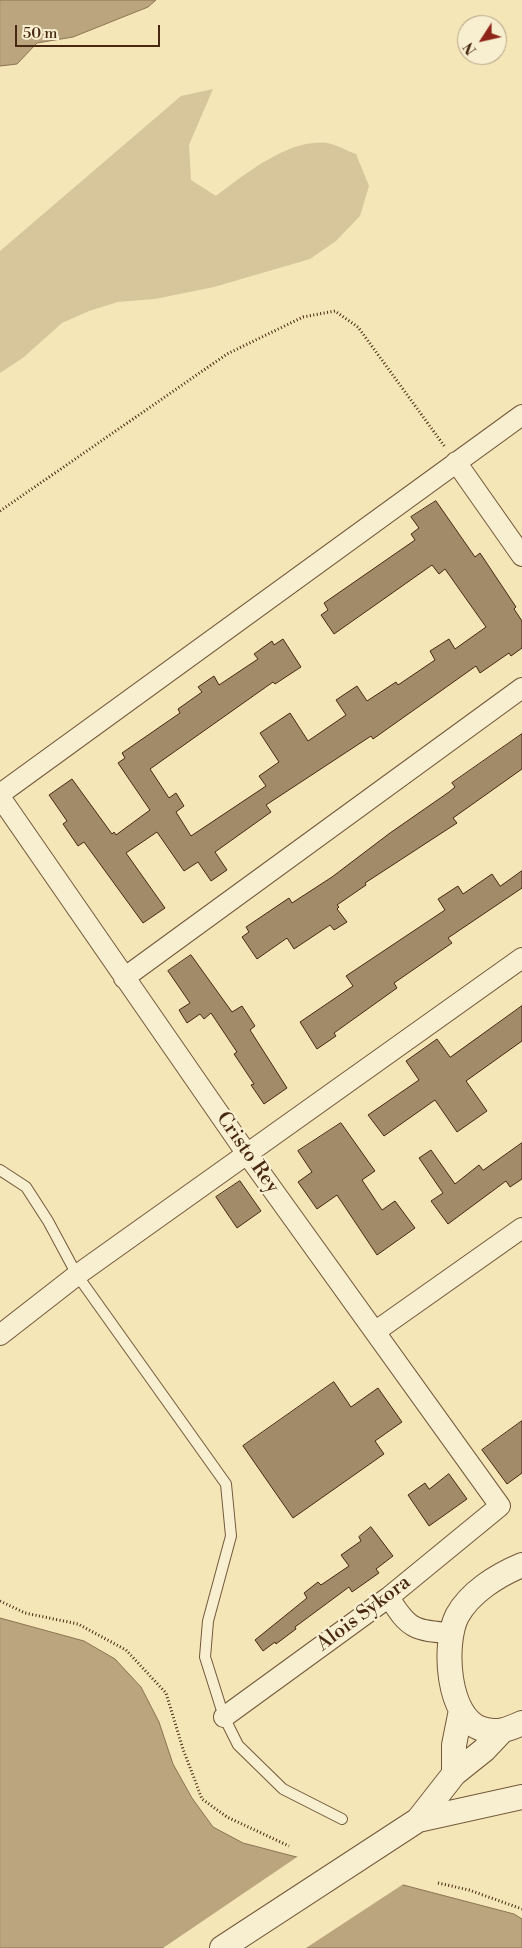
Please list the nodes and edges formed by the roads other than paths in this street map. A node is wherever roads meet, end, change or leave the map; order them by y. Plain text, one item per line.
1 (522, 415) edge
2 (456, 462) junction
3 (522, 556) edge
4 (522, 688) edge
5 (0, 796) edge
6 (522, 958) edge
7 (124, 978) junction
8 (247, 1154) junction
9 (0, 1170) edge
10 (522, 1228) edge
11 (77, 1276) junction
12 (376, 1331) junction
13 (0, 1335) edge
14 (500, 1506) joint
15 (522, 1565) edge
16 (389, 1598) junction
17 (451, 1634) junction
18 (461, 1710) junction
19 (224, 1717) junction
20 (511, 1727) edge
21 (454, 1774) junction
22 (522, 1797) edge
23 (342, 1818) dead end
24 (418, 1820) junction
25 (222, 1948) edge

1 - 2 street
2 - 3 street
2 - 5 street
4 - 7 street
5 - 7 street, Cristo Rey
6 - 8 street
7 - 8 street, Cristo Rey
8 - 11 street
8 - 12 street, Cristo Rey
9 - 11 lane
10 - 12 street
11 - 13 street
11 - 19 lane
12 - 14 street, Cristo Rey
14 - 16 street, Alois Sykora
15 - 17 street
16 - 17 street
16 - 19 street, Alois Sykora
17 - 18 street
18 - 20 street
18 - 21 street
19 - 23 lane
20 - 21 street
21 - 24 street
22 - 24 street
24 - 25 street

